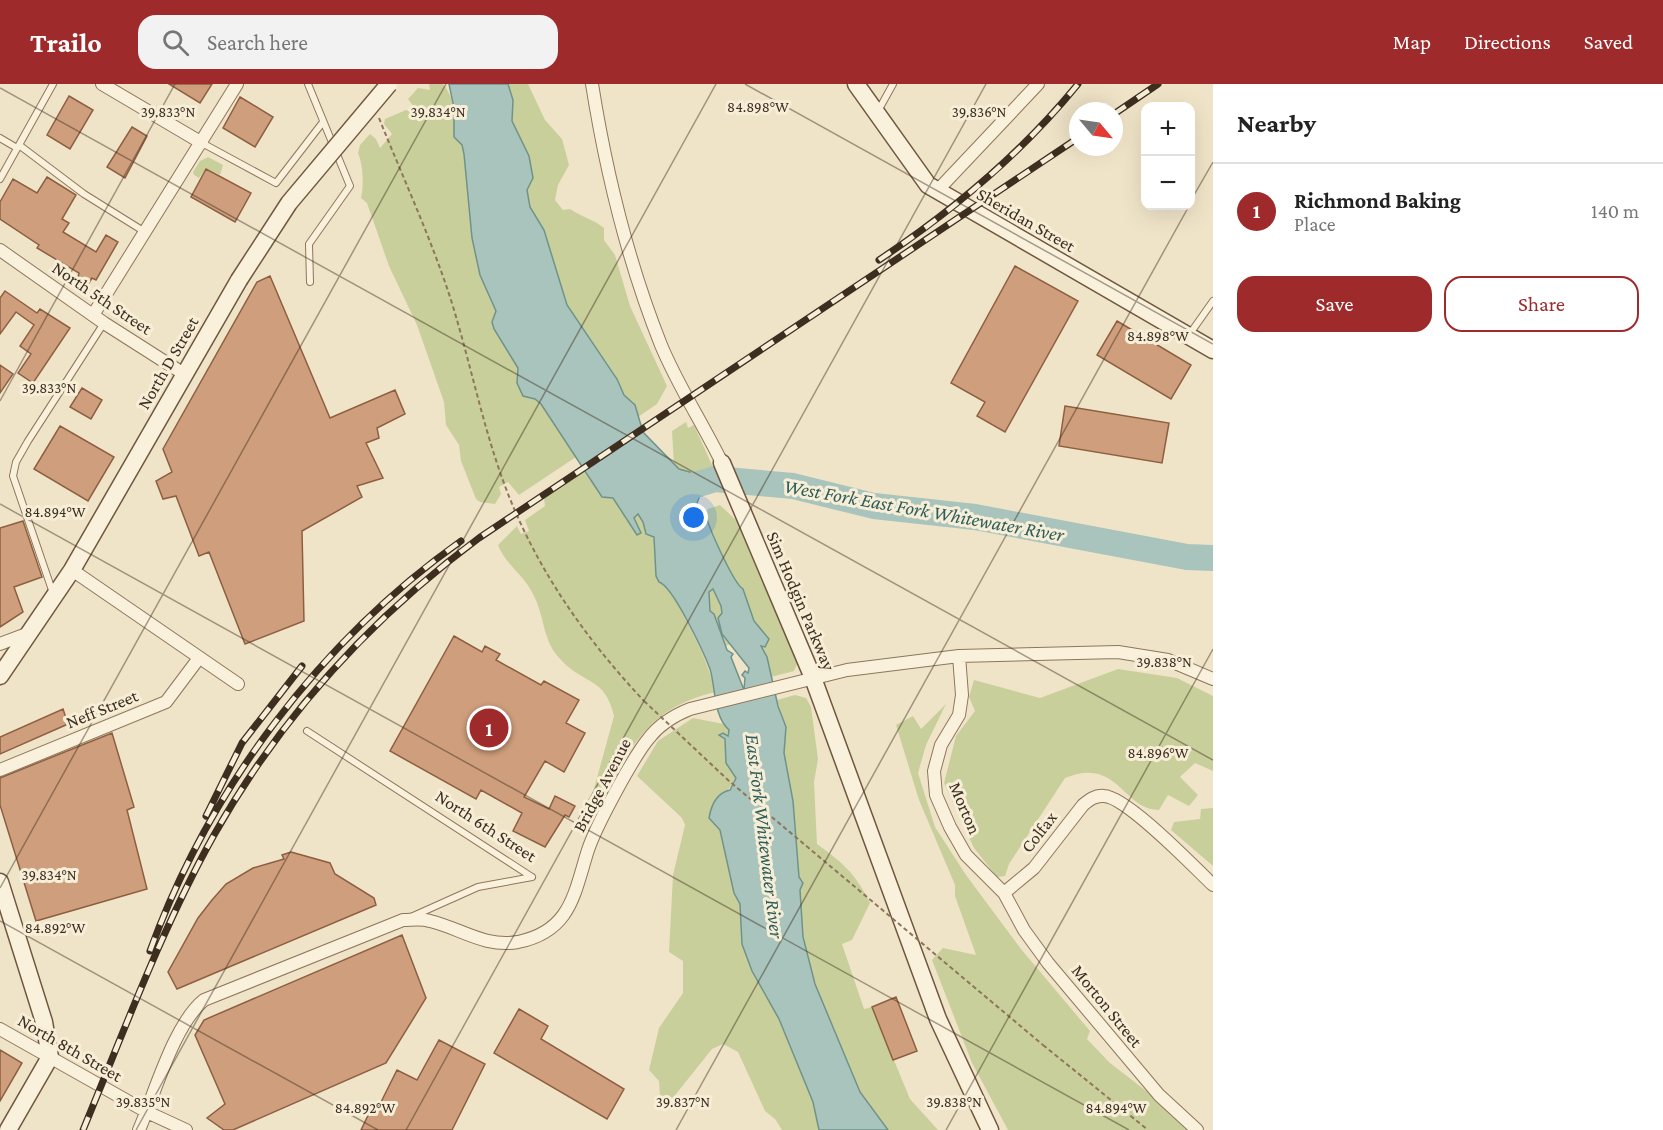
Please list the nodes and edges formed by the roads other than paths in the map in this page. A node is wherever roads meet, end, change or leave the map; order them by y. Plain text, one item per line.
1 (53, 84) edge
2 (102, 84) edge
3 (237, 84) edge
4 (308, 84) edge
5 (389, 84) edge
6 (592, 84) edge
7 (856, 84) edge
8 (893, 84) edge
9 (1038, 84) edge
10 (876, 114) junction
11 (323, 122) junction
12 (0, 138) edge
13 (202, 143) junction
14 (18, 147) junction
15 (0, 179) edge
16 (937, 190) junction
17 (145, 233) junction
18 (0, 250) edge
19 (310, 282) dead end
20 (1213, 302) edge
21 (93, 315) junction
22 (104, 323) junction
23 (1188, 336) junction
24 (1213, 350) edge
25 (184, 374) junction
26 (722, 463) joint
27 (72, 570) junction
28 (54, 597) junction
29 (29, 633) junction
30 (0, 644) edge
31 (959, 656) junction
32 (199, 658) junction
33 (0, 676) edge
34 (1213, 679) edge
35 (805, 680) junction
36 (238, 684) dead end
37 (307, 731) dead end
38 (0, 770) edge
39 (0, 882) edge
40 (1213, 885) edge
41 (1004, 893) junction
42 (403, 920) junction
43 (0, 1029) edge
44 (50, 1057) junction
45 (147, 1112) junction
46 (8, 1130) edge
47 (139, 1130) edge
48 (186, 1130) edge
49 (990, 1130) edge
50 (1197, 1130) edge

1 - 14 lane
2 - 13 street
3 - 13 street
4 - 11 lane
5 - 25 street, North D Street, bridge
6 - 26 street, Sim Hodgin Parkway
7 - 10 street, Sheridan Street
8 - 10 lane
9 - 16 street
10 - 16 street, Sheridan Street
11 - 13 lane
11 - 19 lane
12 - 14 lane
13 - 17 street
14 - 15 lane
14 - 17 lane
16 - 23 street, Sheridan Street
17 - 21 street
18 - 21 street, North 5th Street
20 - 23 lane
21 - 22 street, North 5th Street
22 - 25 street, North 5th Street
22 - 28 lane
23 - 24 street, Sheridan Street
25 - 27 street, North D Street
26 - 35 street, Sim Hodgin Parkway
27 - 28 street, North D Street
27 - 32 street
28 - 29 street, North D Street
29 - 30 street
29 - 33 street, North D Street
31 - 34 street, Bridge Avenue
31 - 35 street, Bridge Avenue
31 - 41 street, Morton
32 - 36 street
32 - 38 street, Neff Street
35 - 42 street, Bridge Avenue
35 - 49 street, Sim Hodgin Parkway
37 - 42 lane, North 6th Street
39 - 44 street
40 - 41 street, Colfax
41 - 50 street, Morton Street
42 - 45 street, Bridge Avenue
43 - 44 street, North 8th Street
44 - 45 street, North 8th Street
44 - 46 street
45 - 47 street, Bridge Avenue
45 - 48 street, North 8th Street

